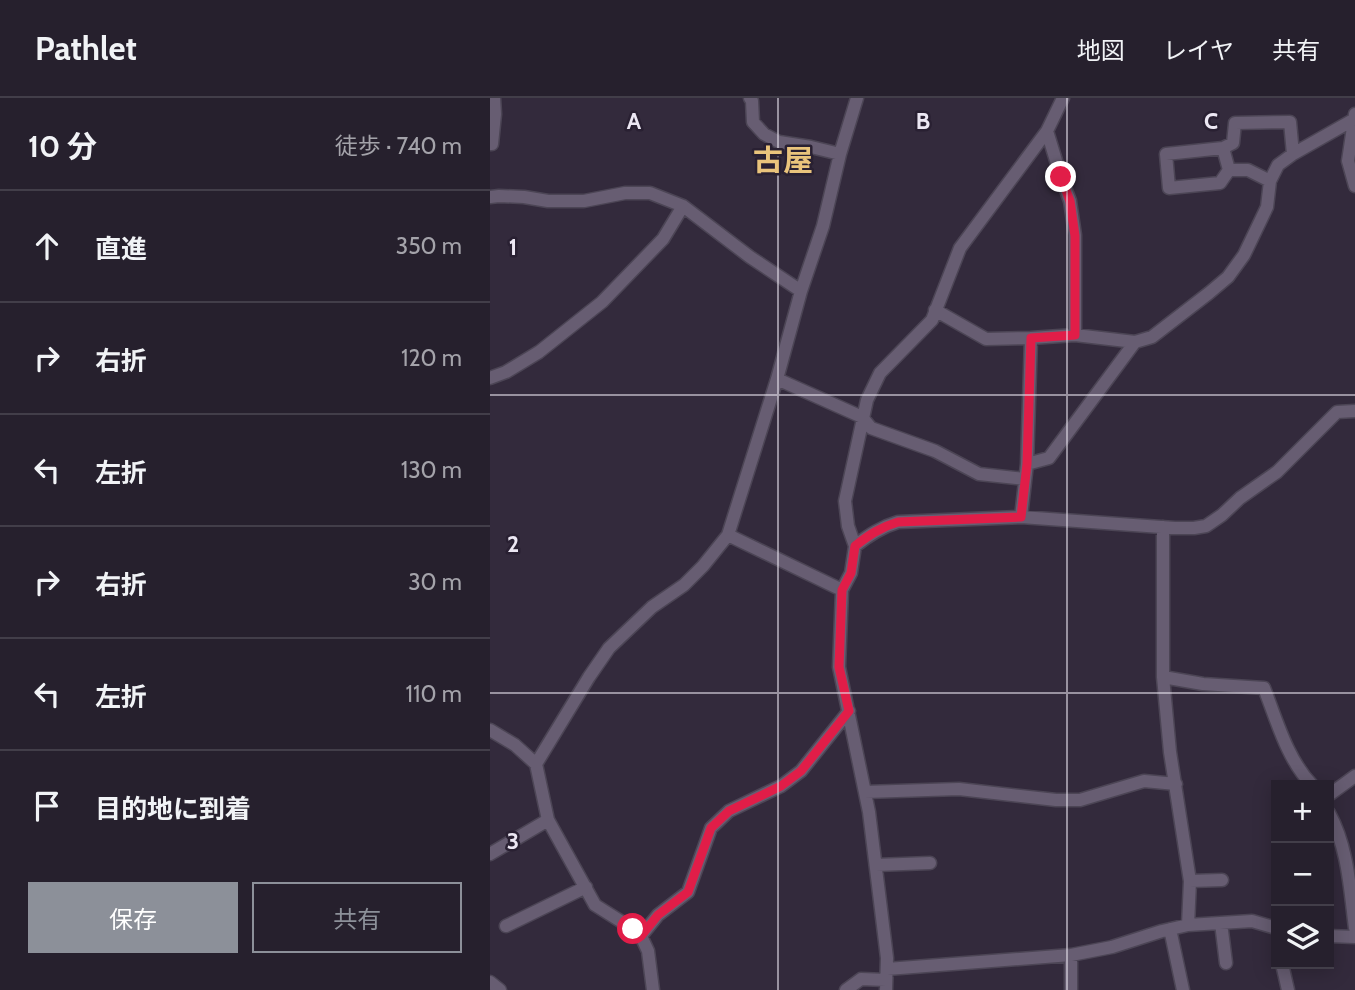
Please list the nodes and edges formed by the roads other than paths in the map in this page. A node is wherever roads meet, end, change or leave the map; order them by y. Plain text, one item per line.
1 (494, 98) edge
2 (750, 98) edge
3 (857, 98) edge
4 (1063, 98) edge
5 (1354, 117) edge
6 (1048, 131) junction
7 (490, 144) edge
8 (1223, 148) junction
9 (840, 154) junction
10 (1293, 154) junction
11 (1228, 170) junction
12 (1270, 181) junction
13 (1355, 186) edge
14 (490, 197) edge
15 (682, 206) junction
16 (801, 291) junction
17 (935, 310) junction
18 (1075, 335) junction
19 (1031, 338) junction
20 (1135, 342) junction
21 (490, 378) edge
22 (777, 379) junction
23 (1355, 411) edge
24 (862, 417) junction
25 (1027, 464) junction
26 (1025, 479) junction
27 (1021, 517) junction
28 (1163, 527) junction
29 (727, 535) junction
30 (855, 546) junction
31 (842, 590) junction
32 (1163, 677) junction
33 (849, 711) junction
34 (490, 730) edge
35 (536, 764) junction
36 (1355, 776) edge
37 (1307, 780) edge
38 (1176, 784) junction
39 (1334, 791) edge
40 (865, 792) junction
41 (548, 820) junction
42 (1334, 822) edge
43 (490, 854) edge
44 (930, 863) dead end
45 (876, 865) junction
46 (1222, 880) dead end
47 (1190, 881) junction
48 (586, 887) junction
49 (1222, 923) junction
50 (1188, 925) junction
51 (506, 926) dead end
52 (1355, 928) edge
53 (1170, 929) junction
54 (1271, 929) edge
55 (641, 936) junction
56 (1334, 936) edge
57 (1355, 937) edge
58 (1071, 955) junction
59 (1226, 963) dead end
60 (1283, 969) edge
61 (886, 980) edge
62 (490, 982) edge
63 (500, 990) edge
64 (653, 990) edge
65 (846, 990) edge
66 (1071, 990) edge
67 (1183, 990) edge
68 (1288, 990) edge

1 - 7 street
2 - 9 street
3 - 9 street
4 - 6 street
5 - 10 street
5 - 13 street
6 - 17 street
6 - 18 street
8 - 10 street
8 - 11 street
8 - 11 street
9 - 16 street
10 - 12 street
11 - 12 street
12 - 20 street
14 - 15 street
15 - 16 street
15 - 21 street
16 - 22 street
17 - 19 street
17 - 24 street
18 - 19 street
18 - 20 street
19 - 25 street
20 - 25 street
22 - 24 street
22 - 29 street
23 - 28 street
24 - 26 street
24 - 30 street
25 - 26 street
26 - 27 street
27 - 28 street
27 - 30 street
28 - 32 street
29 - 31 street
29 - 35 street
30 - 31 street
31 - 33 street
32 - 37 street
32 - 38 street
33 - 40 street
33 - 55 street
34 - 35 street
35 - 41 street
36 - 39 street
38 - 40 street
38 - 47 street
40 - 45 street
41 - 43 street
41 - 48 street
42 - 52 street
44 - 45 street
45 - 61 street
46 - 47 street
47 - 50 street
48 - 51 street
48 - 55 street
49 - 50 street
49 - 54 street
49 - 59 street
50 - 53 street
53 - 58 street
53 - 67 street
55 - 64 street
56 - 57 street
58 - 61 street
58 - 66 street
60 - 68 street
61 - 65 street
62 - 63 street

